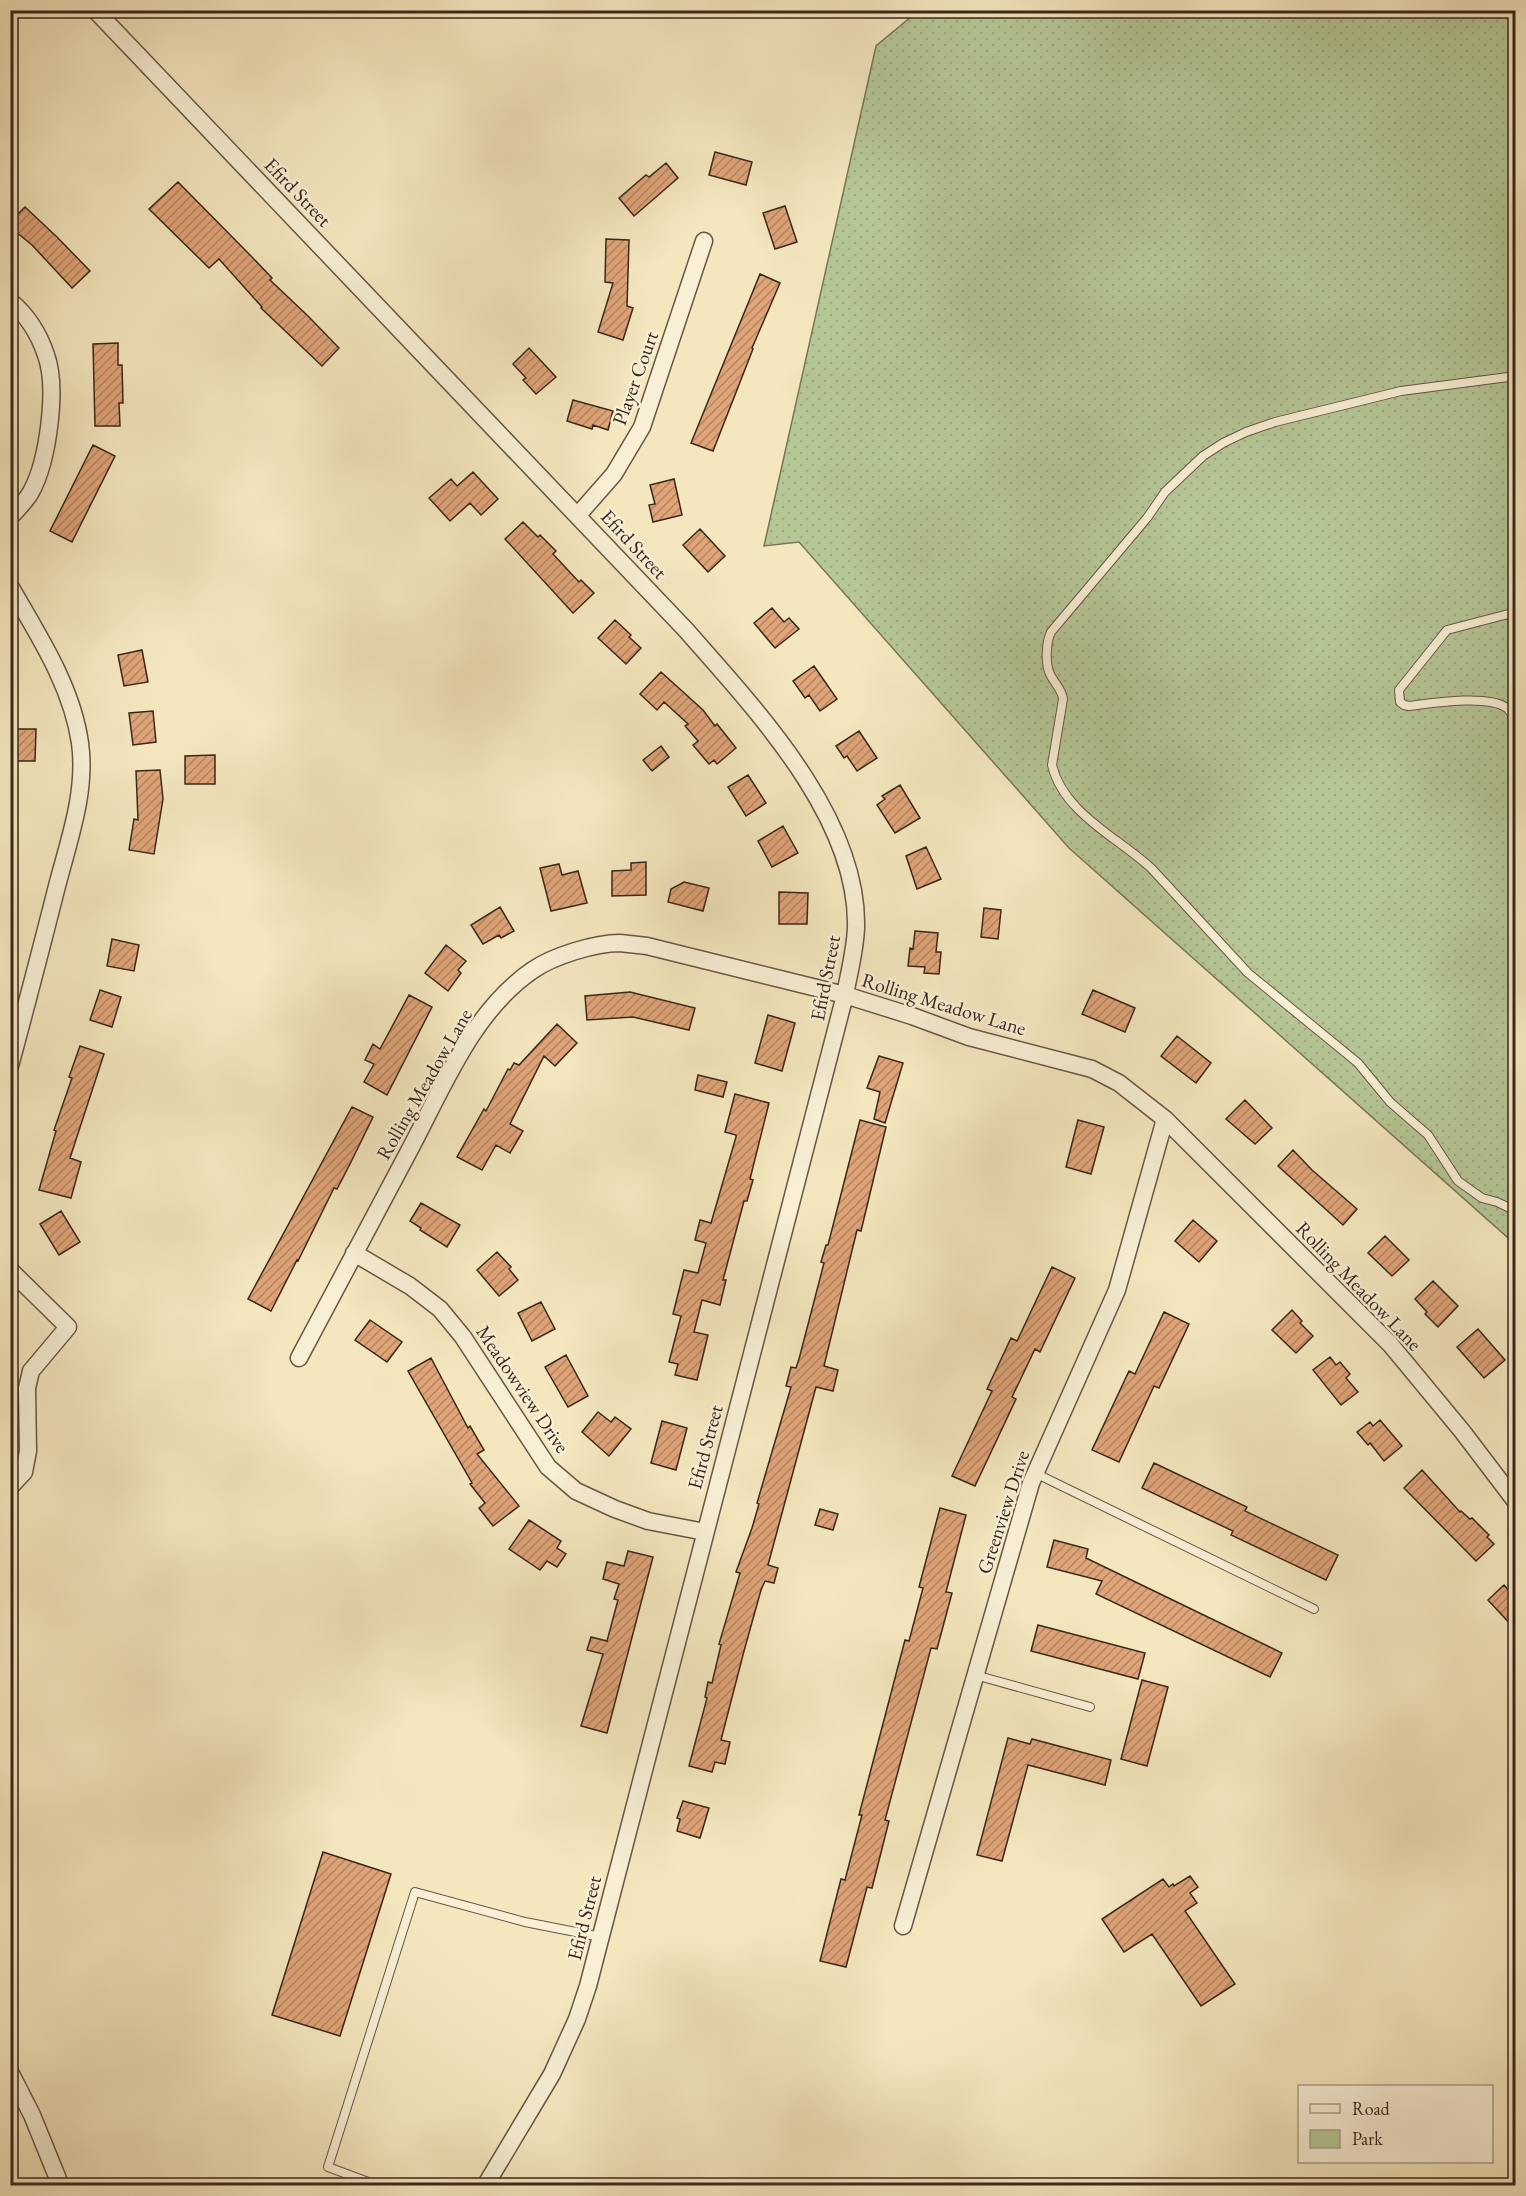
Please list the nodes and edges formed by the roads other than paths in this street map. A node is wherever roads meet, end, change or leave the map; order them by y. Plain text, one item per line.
1 (95, 10) edge
2 (704, 241) dead end
3 (10, 301) edge
4 (1515, 376) edge
5 (578, 515) junction
6 (10, 517) edge
7 (10, 586) edge
8 (1515, 612) edge
9 (1515, 719) edge
10 (845, 995) junction
11 (10, 1066) edge
12 (1165, 1119) junction
13 (1515, 1211) edge
14 (354, 1253) junction
15 (10, 1270) edge
16 (299, 1358) dead end
17 (1035, 1473) junction
18 (10, 1487) edge
19 (1515, 1502) edge
20 (705, 1532) junction
21 (1314, 1609) dead end
22 (975, 1675) junction
23 (1090, 1707) dead end
24 (903, 1926) dead end
25 (601, 1937) junction
26 (10, 2072) edge
27 (56, 2186) edge
28 (379, 2186) edge
29 (485, 2186) edge

1 - 5 street, Efird Street
2 - 5 street, Player Court
3 - 6 street
4 - 13 lane
5 - 10 street, Efird Street
7 - 11 street
8 - 9 lane
10 - 12 street, Rolling Meadow Lane
10 - 14 street, Rolling Meadow Lane
10 - 20 street, Efird Street
12 - 17 street, Greenview Drive
12 - 19 street, Rolling Meadow Lane
14 - 16 street, Rolling Meadow Lane
14 - 20 street, Meadowview Drive
15 - 18 street
17 - 21 lane
17 - 22 street, Greenview Drive
20 - 25 street, Efird Street
22 - 23 lane
22 - 24 street, Greenview Drive
25 - 28 lane
25 - 29 street, Efird Street
26 - 27 street

